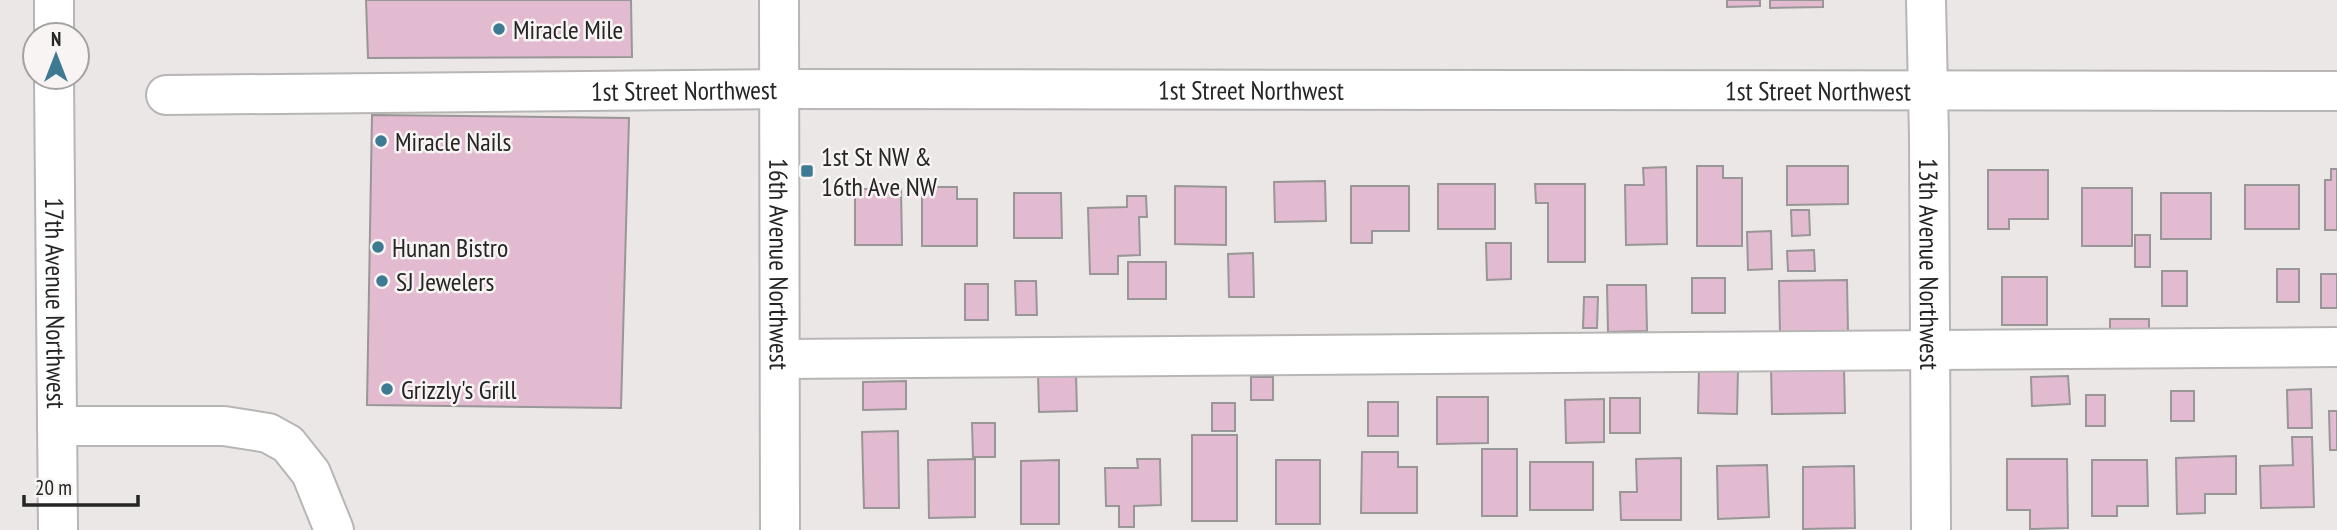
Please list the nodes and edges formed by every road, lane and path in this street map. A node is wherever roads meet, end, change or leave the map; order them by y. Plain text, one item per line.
1 (54, 0) edge
2 (779, 0) edge
3 (1926, 0) edge
4 (54, 21) edge
5 (780, 89) junction
6 (54, 91) edge
7 (1929, 91) junction
8 (2337, 91) edge
9 (166, 95) dead end
10 (2337, 347) edge
11 (1930, 349) junction
12 (780, 359) junction
13 (57, 426) junction
14 (58, 530) edge
15 (334, 530) edge
16 (780, 530) edge
17 (1931, 530) edge

1 - 4 street
2 - 5 street, 16th Avenue Northwest
3 - 7 street, 13th Avenue Northwest
5 - 7 street, 1st Street Northwest
5 - 9 street, 1st Street Northwest
5 - 12 street, 16th Avenue Northwest
6 - 13 street, 17th Avenue Northwest
7 - 8 street, 1st Street Northwest
7 - 11 street, 13th Avenue Northwest
10 - 11 street
11 - 12 street
11 - 17 street, 13th Avenue Northwest
12 - 16 street, 16th Avenue Northwest
13 - 14 street, 17th Avenue Northwest
13 - 15 street

